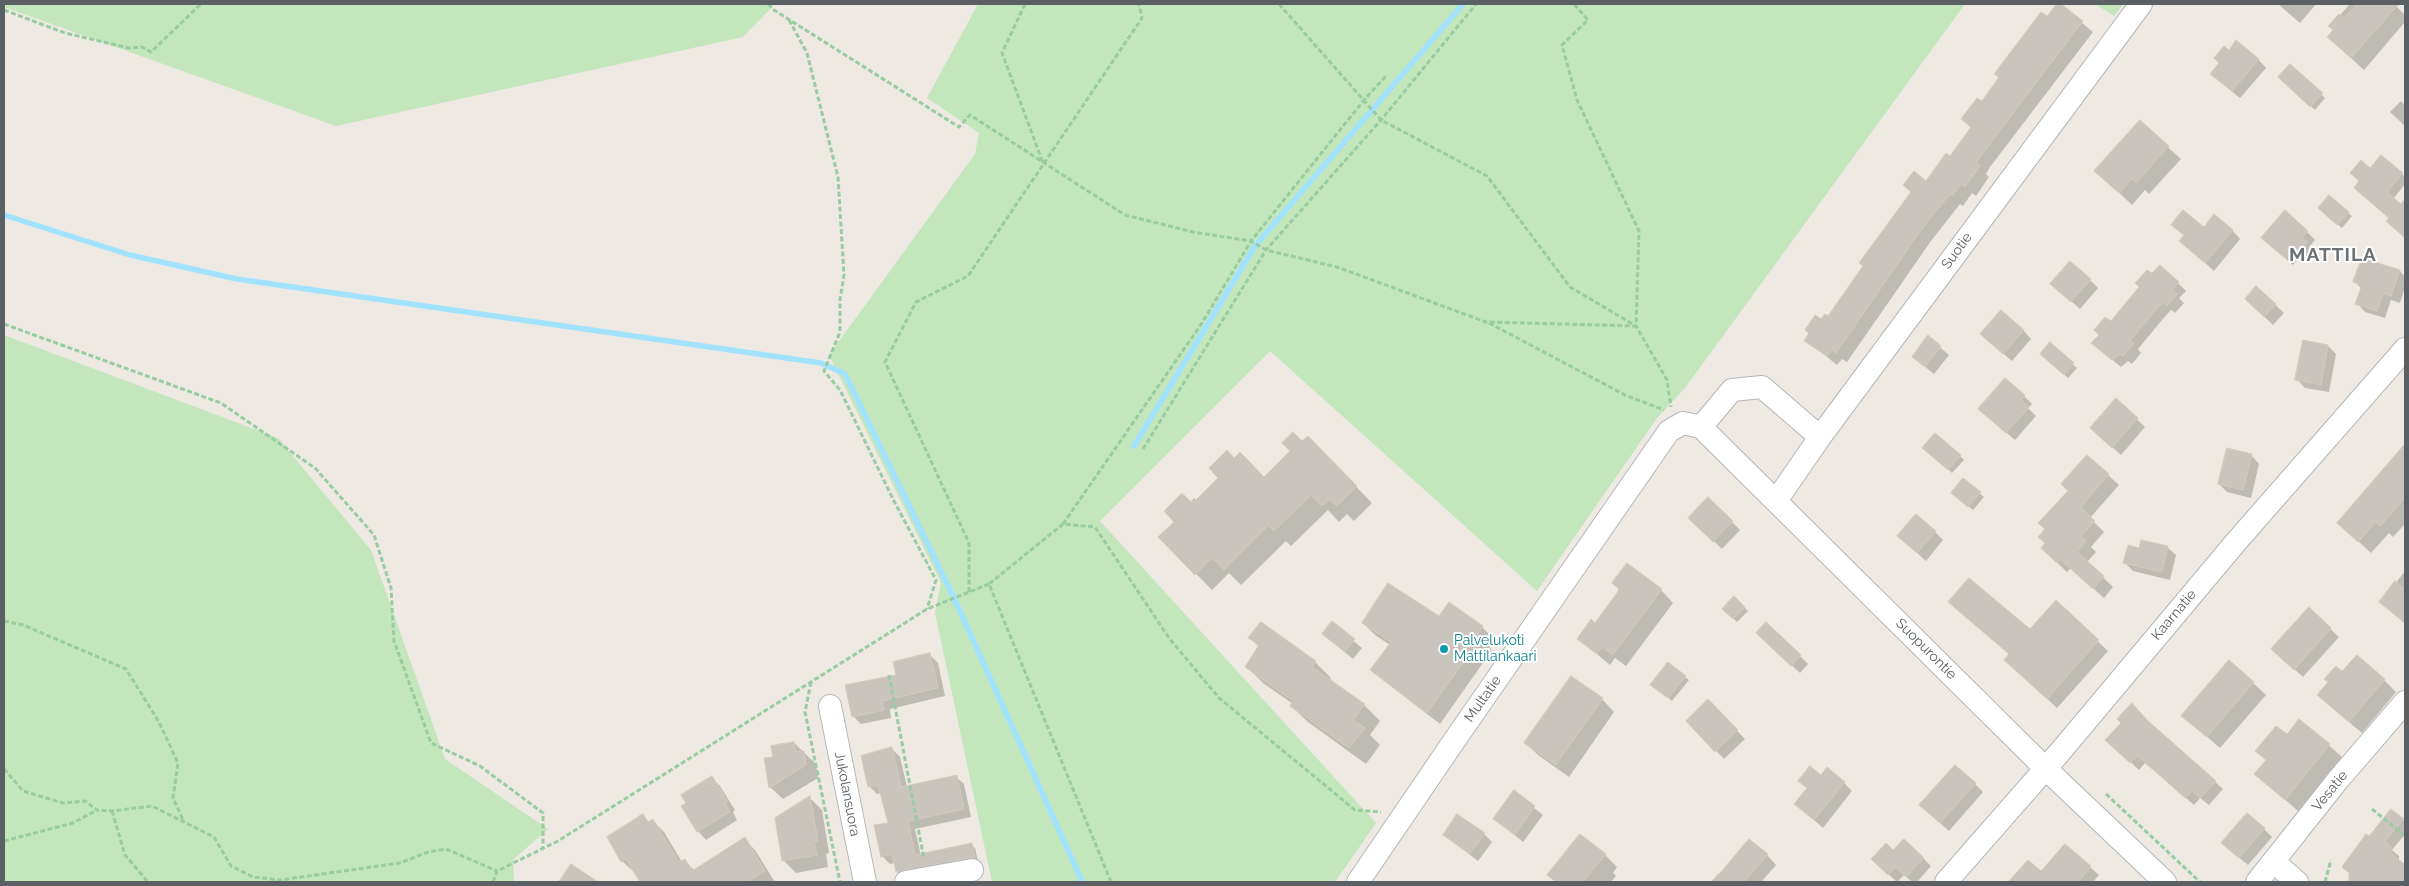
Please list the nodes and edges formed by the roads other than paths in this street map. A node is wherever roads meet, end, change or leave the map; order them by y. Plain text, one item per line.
1 (2141, 4) edge
2 (2405, 350) edge
3 (1692, 425) junction
4 (1820, 437) junction
5 (1776, 501) junction
6 (2405, 702) edge
7 (830, 706) dead end
8 (2045, 768) junction
9 (2274, 862) junction
10 (972, 870) dead end
11 (917, 880) edge
12 (860, 881) edge
13 (1358, 882) edge
14 (1946, 882) edge
15 (2165, 882) edge
16 (2257, 882) edge
17 (2297, 882) edge

1 - 4 street, Suotie
2 - 8 street, Kaarnatie
3 - 4 street, Multatie
3 - 5 street, Suopurontie
3 - 13 street, Multatie
4 - 5 street, Suotie
5 - 8 street, Suopurontie
6 - 9 street, Vesatie
7 - 12 street, Jukolansuora
8 - 14 street, Kaarnatie
8 - 15 street, Suopurontie
9 - 16 street, Vesatie
9 - 17 street
10 - 11 street

